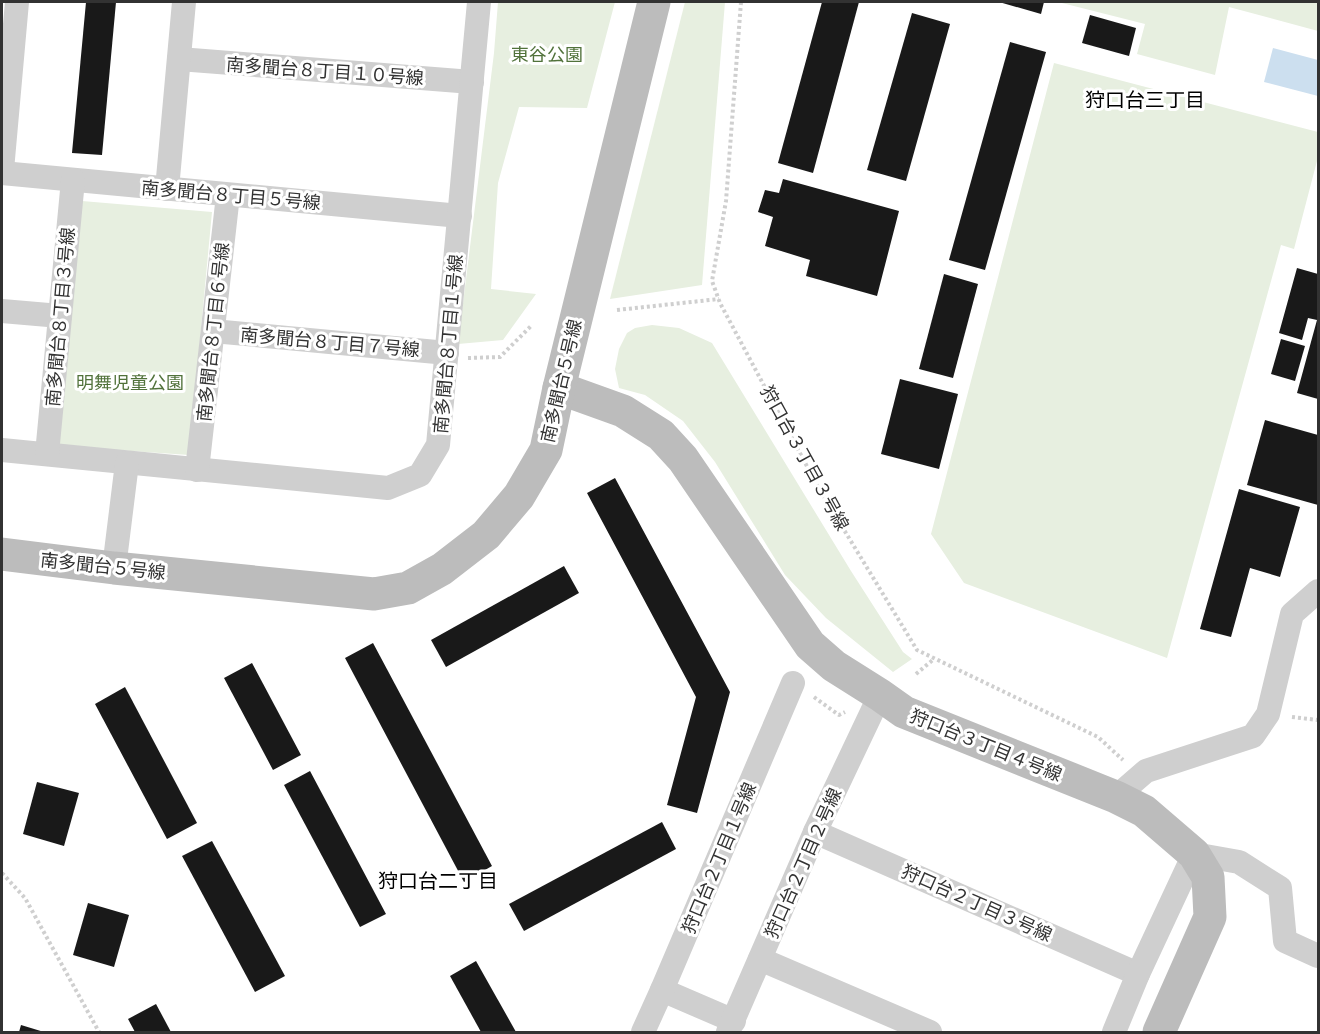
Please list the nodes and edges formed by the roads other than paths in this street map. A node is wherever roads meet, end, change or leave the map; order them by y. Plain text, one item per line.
1 (17, 2) edge
2 (184, 2) edge
3 (479, 2) edge
4 (654, 2) edge
5 (179, 59) junction
6 (472, 82) junction
7 (2, 171) edge
8 (73, 180) junction
9 (167, 189) junction
10 (228, 195) junction
11 (460, 216) junction
12 (2, 311) edge
13 (60, 316) junction
14 (213, 331) junction
15 (447, 356) junction
16 (559, 388) junction
17 (2, 450) edge
18 (47, 454) junction
19 (127, 463) junction
20 (197, 470) junction
21 (2, 554) edge
22 (114, 568) junction
23 (1318, 591) edge
24 (793, 683) road end
25 (880, 695) junction
26 (1116, 797) junction
27 (815, 832) junction
28 (1194, 854) junction
29 (1318, 956) edge
30 (760, 959) junction
31 (1138, 974) junction
32 (662, 990) junction
33 (731, 1027) edge
34 (643, 1032) edge
35 (930, 1032) edge
36 (1114, 1032) edge
37 (1159, 1032) edge

1 - 7 street
2 - 5 street
3 - 6 street, 南多聞台８丁目１号線
4 - 16 street, 南多聞台５号線
5 - 6 street, 南多聞台８丁目１０号線
5 - 9 street
6 - 11 street, 南多聞台８丁目１号線
7 - 8 street, 南多聞台８丁目５号線
8 - 9 street, 南多聞台８丁目５号線
8 - 13 street, 南多聞台８丁目３号線
9 - 10 street, 南多聞台８丁目５号線
10 - 11 street, 南多聞台８丁目５号線
10 - 14 street, 南多聞台８丁目６号線
11 - 15 street, 南多聞台８丁目１号線
12 - 13 street
13 - 18 street, 南多聞台８丁目３号線
14 - 15 street, 南多聞台８丁目７号線
14 - 20 street, 南多聞台８丁目６号線
15 - 20 street, 南多聞台８丁目１号線
16 - 22 street, 南多聞台５号線
16 - 25 street, 狩口台３丁目４号線
17 - 18 street, 南多聞台８丁目１号線
18 - 19 street, 南多聞台８丁目１号線
19 - 20 street, 南多聞台８丁目１号線
19 - 22 street
21 - 22 street, 南多聞台５号線
23 - 26 street
24 - 32 street, 狩口台２丁目１号線
25 - 26 street, 狩口台３丁目４号線
25 - 27 street, 狩口台２丁目２号線
26 - 28 street, 狩口台３丁目４号線
27 - 30 street, 狩口台２丁目２号線
27 - 31 street, 狩口台２丁目３号線
28 - 29 street
28 - 31 street
28 - 37 street, 狩口台３丁目４号線
30 - 33 street, 狩口台２丁目２号線
30 - 35 street
31 - 36 street
32 - 33 street
32 - 34 street, 狩口台２丁目１号線

